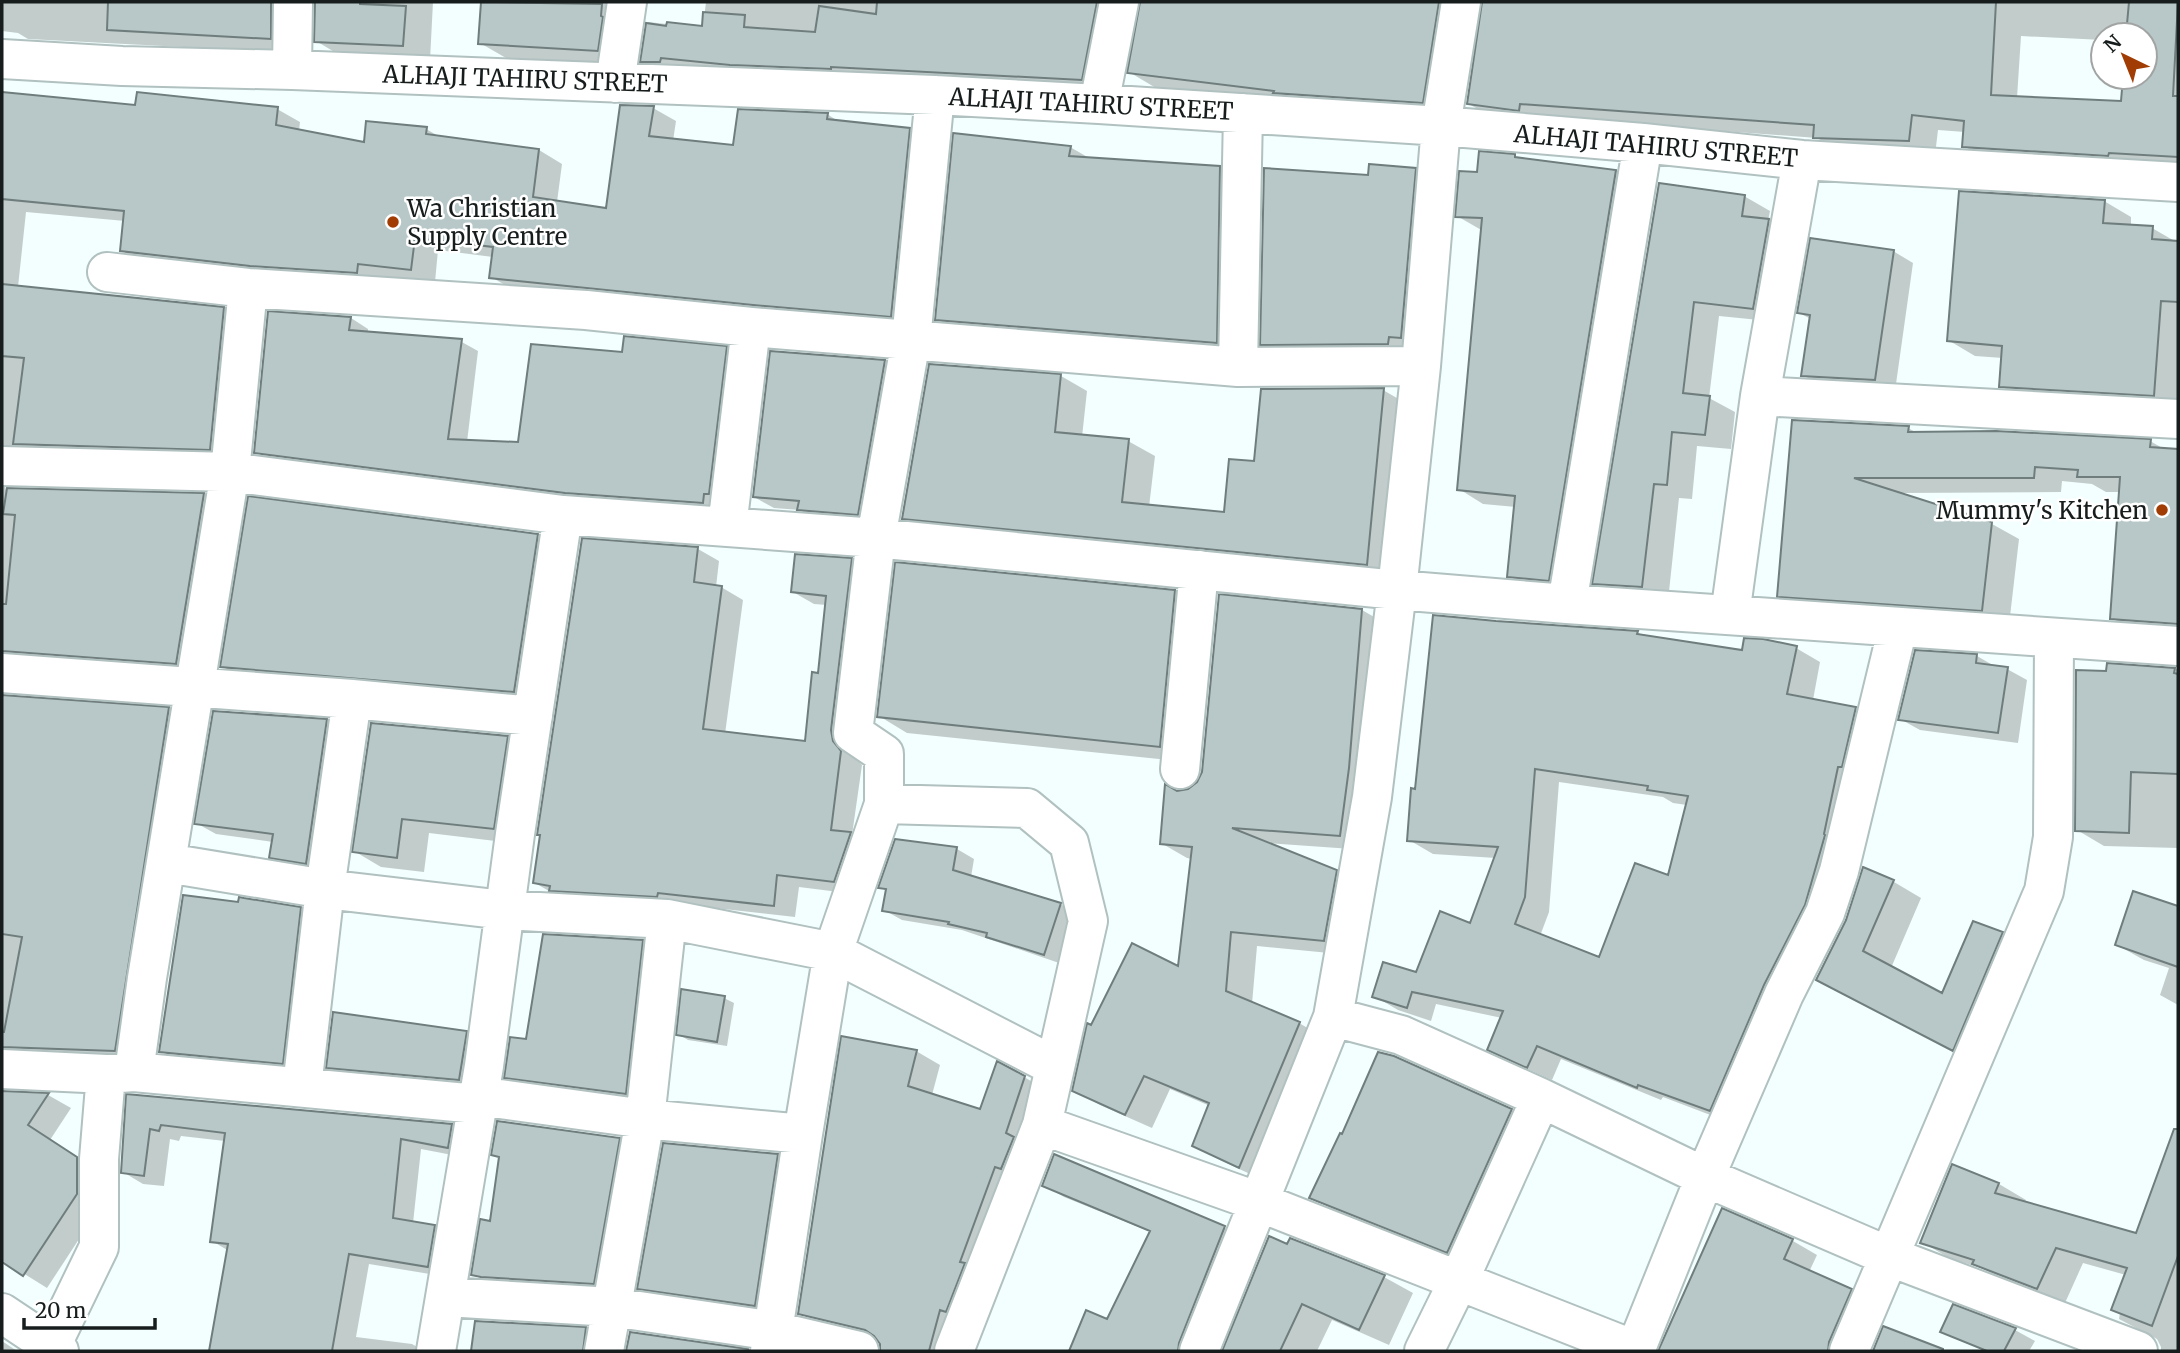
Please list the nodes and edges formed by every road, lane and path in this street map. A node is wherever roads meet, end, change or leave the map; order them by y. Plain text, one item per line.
1 (293, 2) edge
2 (627, 2) edge
3 (1119, 2) edge
4 (1461, 2) edge
5 (2, 59) edge
6 (292, 70) junction
7 (615, 83) junction
8 (935, 95) junction
9 (1099, 104) junction
10 (1242, 113) junction
11 (1441, 126) junction
12 (1643, 143) junction
13 (1802, 160) junction
14 (2178, 182) edge
15 (107, 272) dead end
16 (248, 288) junction
17 (751, 327) junction
18 (911, 340) junction
19 (1421, 366) junction
20 (1238, 367) junction
21 (1760, 396) junction
22 (2178, 419) edge
23 (2, 466) edge
24 (230, 472) junction
25 (563, 514) junction
26 (727, 527) junction
27 (876, 538) junction
28 (1199, 570) junction
29 (1397, 590) junction
30 (1567, 604) junction
31 (1730, 615) junction
32 (1898, 627) junction
33 (2054, 638) junction
34 (2178, 646) edge
35 (2, 673) edge
36 (196, 688) junction
37 (352, 699) junction
38 (533, 716) junction
39 (1180, 769) dead end
40 (884, 804) junction
41 (167, 863) junction
42 (325, 888) junction
43 (504, 910) junction
44 (667, 919) junction
45 (833, 953) junction
46 (1334, 1017) junction
47 (1054, 1066) junction
48 (2, 1069) edge
49 (120, 1073) junction
50 (302, 1087) junction
51 (1541, 1098) junction
52 (478, 1100) junction
53 (645, 1119) junction
54 (1042, 1125) junction
55 (803, 1133) junction
56 (1705, 1177) junction
57 (1259, 1202) junction
58 (1888, 1256) junction
59 (1459, 1280) junction
60 (446, 1297) junction
61 (612, 1307) junction
62 (7, 1329) edge
63 (772, 1341) edge
64 (55, 1349) edge
65 (436, 1351) edge
66 (604, 1351) edge
67 (859, 1351) edge
68 (954, 1351) edge
69 (1199, 1351) edge
70 (1424, 1351) edge
71 (1636, 1351) edge
72 (1849, 1351) edge
73 (2138, 1351) edge

1 - 6 street
2 - 7 street
3 - 9 street
4 - 11 street
5 - 6 street, ALHAJI TAHIRU STREET
6 - 7 street, ALHAJI TAHIRU STREET
7 - 8 street, ALHAJI TAHIRU STREET
8 - 9 street, ALHAJI TAHIRU STREET
8 - 18 street
9 - 10 street, ALHAJI TAHIRU STREET
10 - 11 street, ALHAJI TAHIRU STREET
10 - 20 street
11 - 12 street, ALHAJI TAHIRU STREET
11 - 19 street
12 - 13 street, ALHAJI TAHIRU STREET
12 - 30 street
13 - 14 street, ALHAJI TAHIRU STREET
13 - 21 street
15 - 16 street
16 - 17 street
16 - 24 street
17 - 18 street
17 - 26 street
18 - 20 street
18 - 27 street
19 - 20 street
19 - 29 street
21 - 22 street
21 - 31 street
23 - 24 street
24 - 25 street
24 - 36 street
25 - 26 street
25 - 38 street
26 - 27 street
27 - 28 street
27 - 40 street
28 - 29 street
28 - 39 street
29 - 30 street
29 - 46 street
30 - 31 street
31 - 32 street
32 - 33 street
32 - 56 street
33 - 34 street
33 - 58 street
35 - 36 street
36 - 37 street
36 - 41 street
37 - 38 street
37 - 42 street
38 - 43 street
40 - 45 street
40 - 47 street
41 - 42 street
41 - 49 street
42 - 43 street
42 - 50 street
43 - 44 street
43 - 52 street
44 - 45 street
44 - 53 street
45 - 47 street
45 - 55 street
46 - 51 street
46 - 57 street
47 - 54 street
48 - 49 street
49 - 50 street
49 - 64 street
50 - 52 street
51 - 56 street
51 - 59 street
52 - 53 street
52 - 60 street
53 - 55 street
53 - 61 street
54 - 57 street
54 - 68 street
55 - 63 street
56 - 58 street
56 - 71 street
57 - 59 street
57 - 69 street
58 - 72 street
58 - 73 street
59 - 70 street
59 - 71 street
60 - 61 street
60 - 65 street
61 - 63 street
61 - 66 street
62 - 64 street
63 - 67 street

